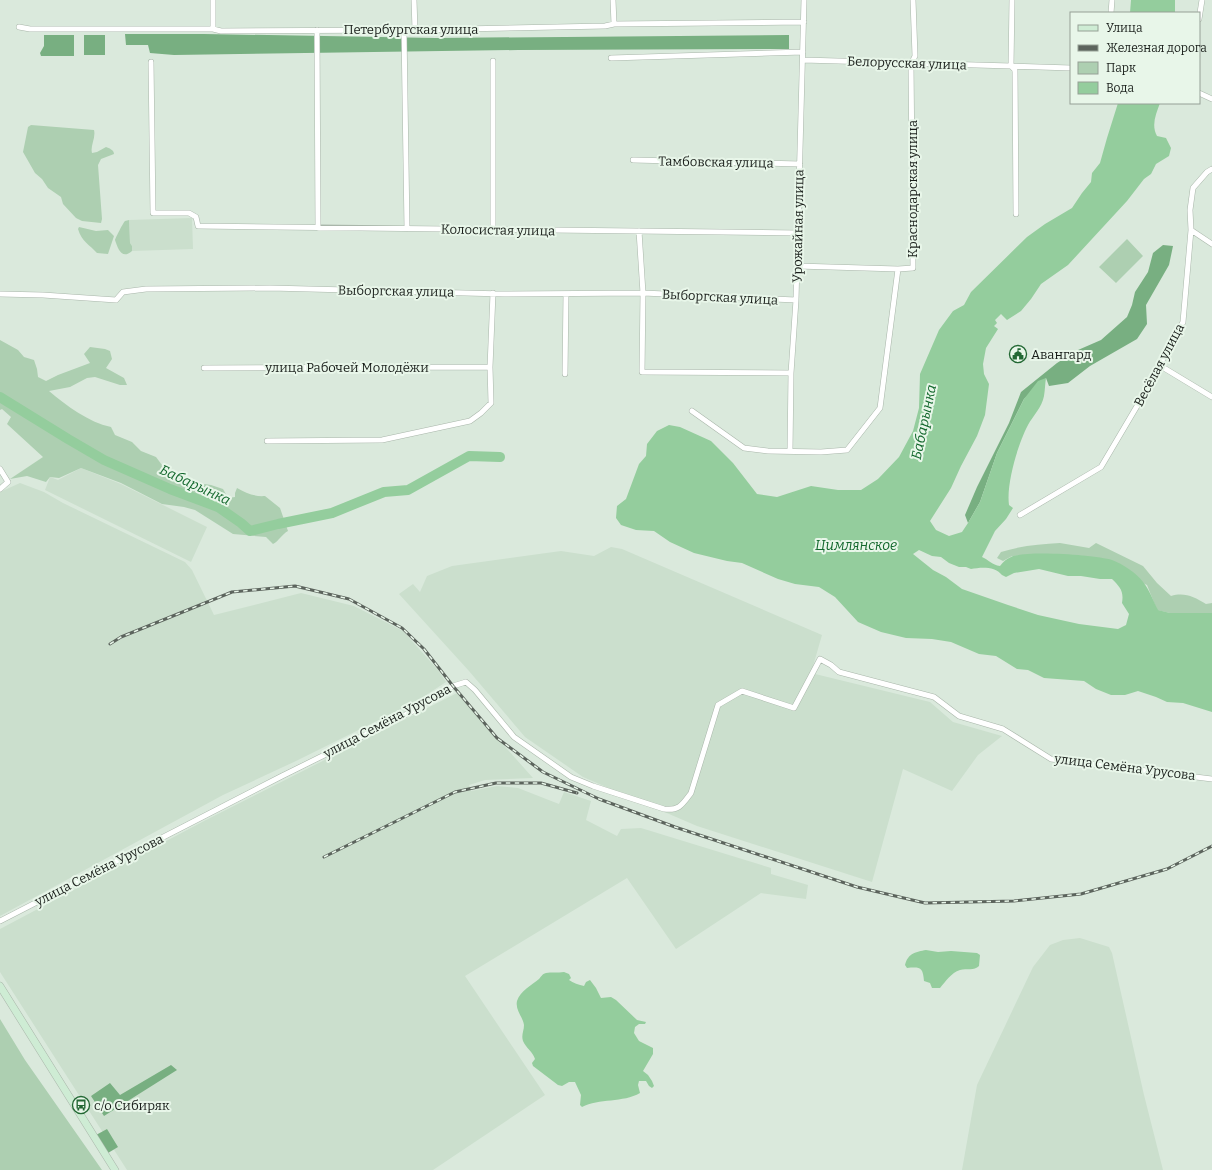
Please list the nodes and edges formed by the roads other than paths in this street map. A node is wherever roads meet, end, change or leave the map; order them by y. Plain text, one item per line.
1 (213, 0) edge
2 (414, 0) edge
3 (613, 0) edge
4 (804, 0) edge
5 (913, 0) edge
6 (1012, 0) edge
7 (1112, 0) edge
8 (1202, 0) edge
9 (1112, 12) edge
10 (1200, 13) edge
11 (804, 22) junction
12 (614, 24) junction
13 (19, 27) dead end
14 (213, 29) junction
15 (317, 30) junction
16 (404, 30) junction
17 (415, 30) junction
18 (803, 52) junction
19 (612, 58) dead end
20 (803, 60) junction
21 (492, 61) dead end
22 (151, 62) dead end
23 (911, 64) junction
24 (1011, 66) junction
25 (1070, 68) edge
26 (1200, 93) edge
27 (1212, 99) edge
28 (633, 160) dead end
29 (800, 164) junction
30 (1212, 169) edge
31 (1016, 214) dead end
32 (318, 228) junction
33 (407, 229) junction
34 (493, 229) junction
35 (1191, 230) junction
36 (639, 231) junction
37 (797, 233) junction
38 (1212, 244) edge
39 (797, 266) junction
40 (898, 269) junction
41 (493, 293) junction
42 (643, 293) junction
43 (0, 294) edge
44 (566, 294) junction
45 (796, 300) junction
46 (1159, 365) junction
47 (490, 367) junction
48 (204, 368) dead end
49 (791, 373) junction
50 (565, 374) dead end
51 (1212, 397) edge
52 (692, 411) dead end
53 (267, 442) dead end
54 (790, 451) junction
55 (0, 470) edge
56 (0, 489) edge
57 (1020, 515) dead end
58 (1212, 778) edge
59 (0, 921) edge
60 (0, 986) edge
61 (115, 1170) edge

1 - 14 street
2 - 17 street
3 - 12 street
4 - 11 street, Урожайная улица
5 - 23 street, Краснодарская улица
6 - 24 street
7 - 9 street
8 - 10 street
11 - 12 street, Петербургская улица
11 - 18 street, Урожайная улица
12 - 17 street, Петербургская улица
13 - 14 street, Петербургская улица
14 - 15 street, Петербургская улица
15 - 16 street, Петербургская улица
15 - 32 street
16 - 17 street, Петербургская улица
16 - 33 street
18 - 19 street
18 - 20 street, Урожайная улица
20 - 23 street, Белорусская улица
20 - 29 street, Урожайная улица
21 - 34 street
22 - 32 street, Колосистая улица
23 - 24 street, Белорусская улица
23 - 40 street, Краснодарская улица
24 - 25 street, Белорусская улица
24 - 31 street
26 - 27 street
28 - 29 street, Тамбовская улица
29 - 37 street, Урожайная улица
30 - 35 street, Весёлая улица
32 - 33 street, Колосистая улица
33 - 34 street, Колосистая улица
34 - 36 street, Колосистая улица
35 - 38 street
35 - 46 street, Весёлая улица
36 - 37 street, Колосистая улица
36 - 42 street
37 - 39 street, Урожайная улица
39 - 40 street
39 - 45 street, Урожайная улица
40 - 54 street, Краснодарская улица
41 - 43 street, Выборгская улица
41 - 44 street, Выборгская улица
41 - 47 street
42 - 44 street, Выборгская улица
42 - 45 street, Выборгская улица
42 - 49 street
44 - 50 street
45 - 49 street, Урожайная улица
46 - 51 street
46 - 57 street, Весёлая улица
47 - 48 street, улица Рабочей Молодёжи
47 - 53 street
49 - 54 street, Урожайная улица
52 - 54 street, Краснодарская улица
55 - 56 street
58 - 59 street, улица Семёна Урусова
60 - 61 street

